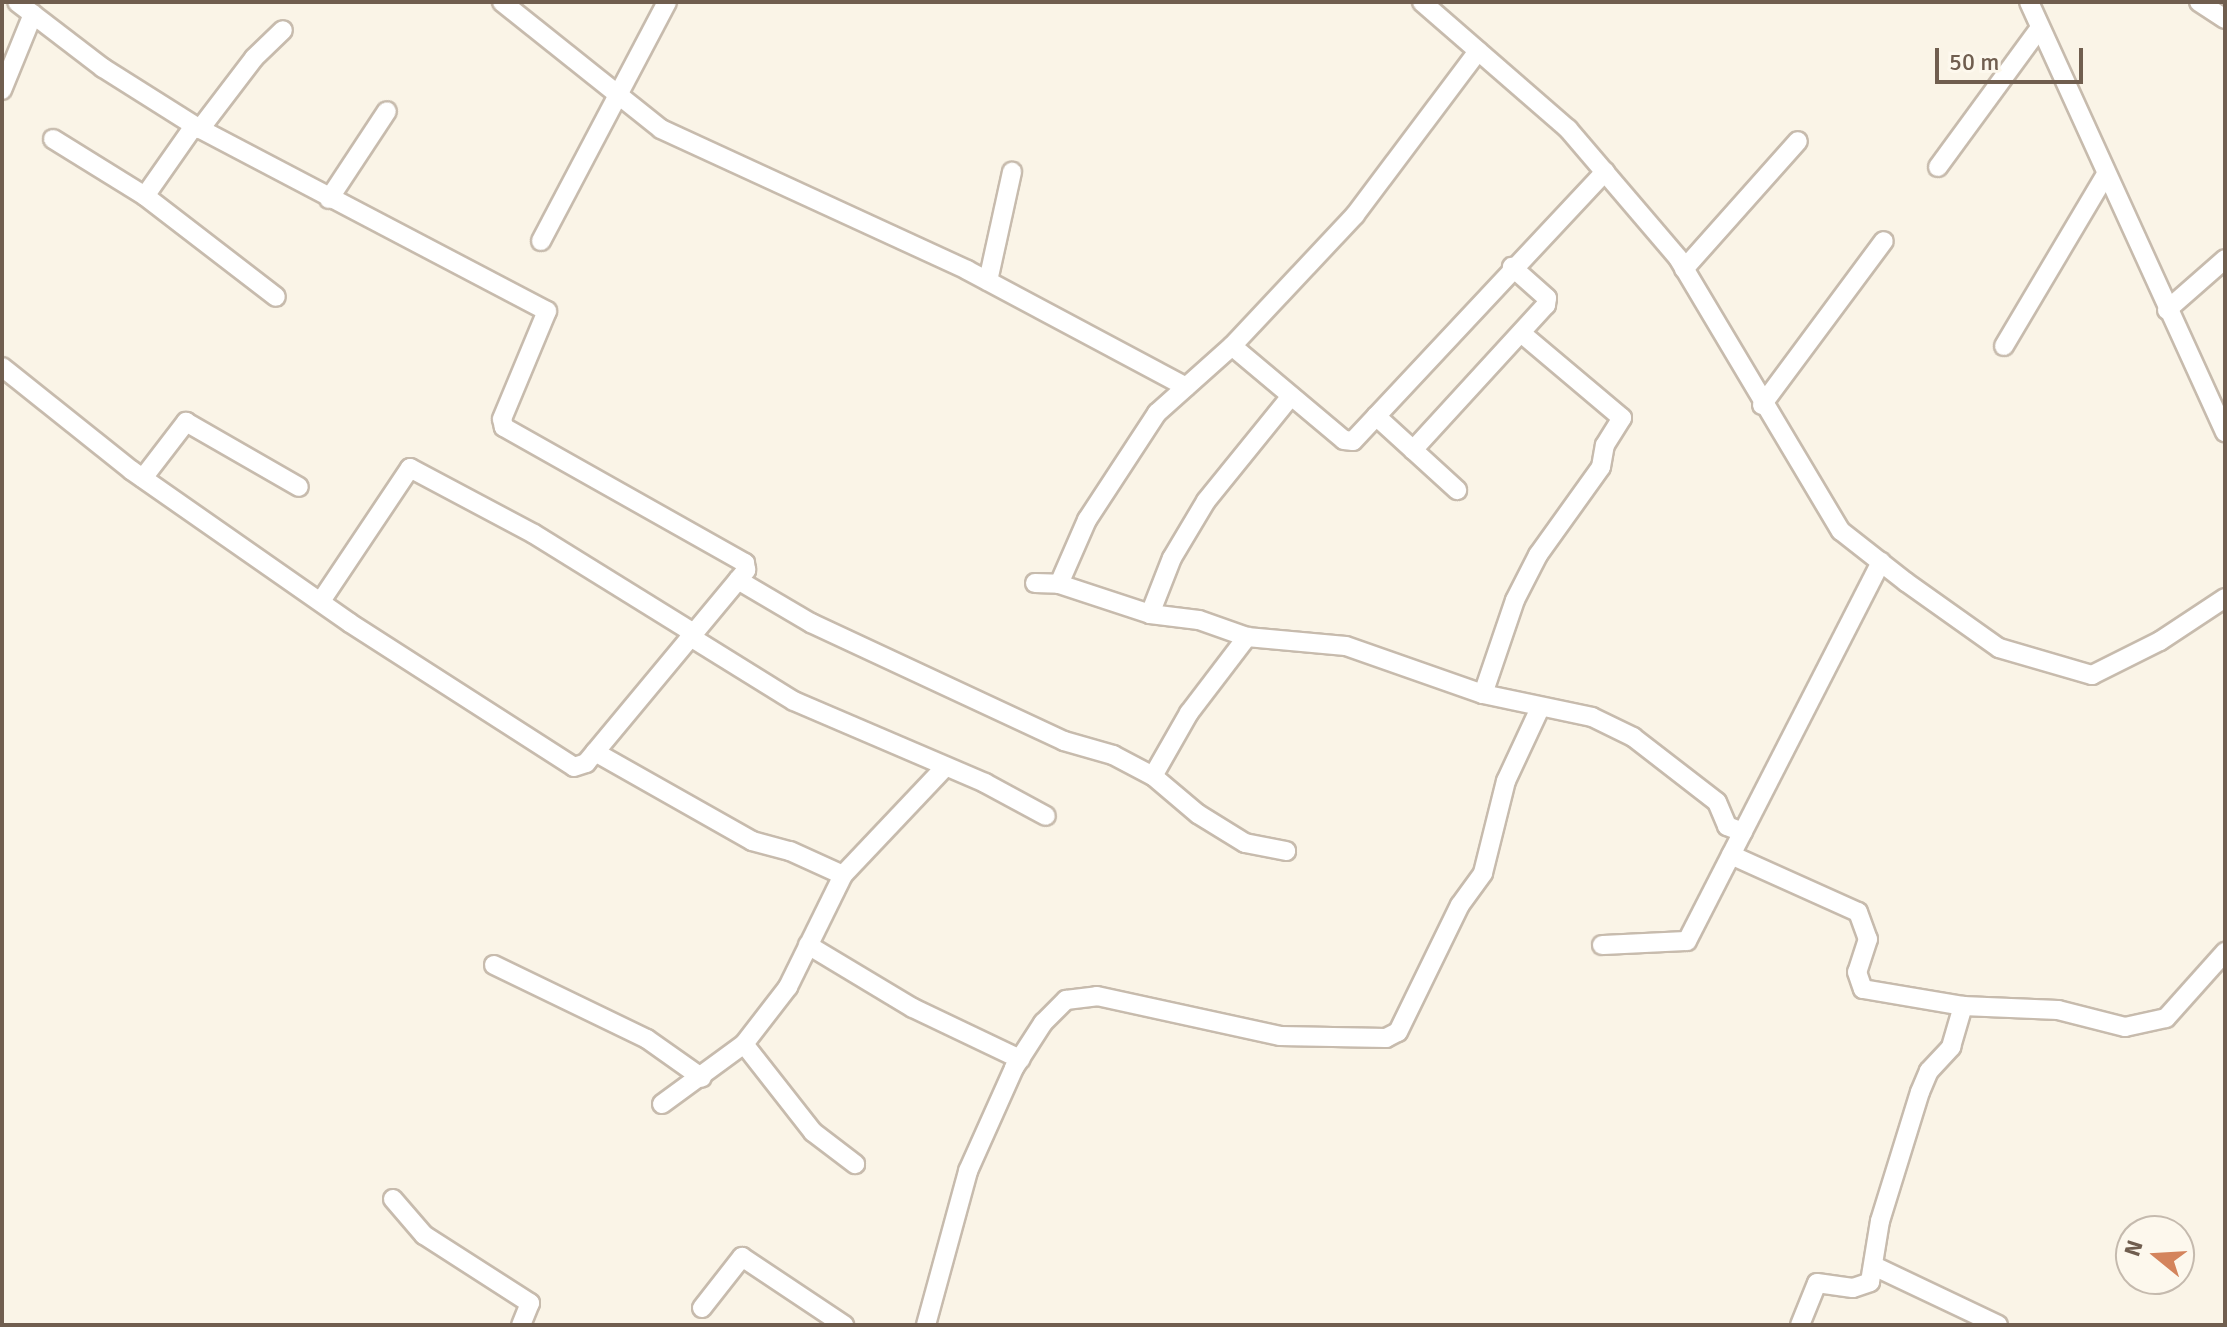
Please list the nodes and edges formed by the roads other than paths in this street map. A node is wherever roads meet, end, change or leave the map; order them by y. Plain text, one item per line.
1 (17, 2) edge
2 (667, 2) edge
3 (1422, 2) edge
4 (2029, 2) edge
5 (2199, 2) edge
6 (513, 5) edge
7 (33, 14) junction
8 (2225, 19) edge
9 (2039, 29) junction
10 (283, 30) dead end
11 (1478, 51) junction
12 (2, 90) edge
13 (616, 96) junction
14 (387, 111) dead end
15 (197, 128) junction
16 (53, 139) dead end
17 (1798, 141) dead end
18 (1938, 167) dead end
19 (1012, 172) dead end
20 (1605, 172) junction
21 (2105, 176) junction
22 (145, 196) junction
23 (329, 199) junction
24 (541, 241) dead end
25 (1884, 241) dead end
26 (2225, 259) edge
27 (1512, 267) junction
28 (1684, 269) junction
29 (988, 281) junction
30 (276, 297) dead end
31 (2167, 310) junction
32 (1521, 333) junction
33 (1232, 346) junction
34 (2004, 346) dead end
35 (2, 367) edge
36 (1186, 387) junction
37 (1291, 396) junction
38 (1762, 405) junction
39 (1376, 416) junction
40 (2225, 432) edge
41 (1413, 450) junction
42 (143, 478) junction
43 (299, 487) dead end
44 (1457, 490) dead end
45 (1881, 562) junction
46 (738, 580) junction
47 (1035, 583) dead end
48 (1059, 584) junction
49 (2225, 598) edge
50 (321, 601) junction
51 (1150, 614) junction
52 (690, 634) junction
53 (1247, 637) junction
54 (1483, 694) junction
55 (1540, 708) junction
56 (595, 752) junction
57 (945, 767) junction
58 (1153, 776) junction
59 (1046, 816) dead end
60 (1743, 832) junction
61 (1286, 851) dead end
62 (1731, 855) junction
63 (843, 875) junction
64 (808, 945) junction
65 (1602, 945) dead end
66 (2225, 952) edge
67 (494, 965) dead end
68 (1963, 1006) junction
69 (744, 1044) junction
70 (1020, 1059) junction
71 (702, 1078) junction
72 (662, 1104) dead end
73 (855, 1164) dead end
74 (393, 1199) dead end
75 (1876, 1267) junction
76 (702, 1308) dead end
77 (521, 1325) edge
78 (844, 1325) edge
79 (926, 1325) edge
80 (1800, 1325) edge
81 (1998, 1325) edge

1 - 7 street
2 - 13 street
3 - 11 street
4 - 9 street
5 - 8 street
6 - 13 street
7 - 12 street
7 - 15 street
9 - 18 street
9 - 21 street
10 - 15 street
11 - 20 street
11 - 33 street
13 - 24 street
13 - 29 street
14 - 23 street
15 - 22 street
15 - 23 street
16 - 22 street
17 - 28 street
19 - 29 street
20 - 27 street
20 - 28 street
21 - 31 street
21 - 34 street
22 - 30 street
23 - 46 street
25 - 38 street
26 - 31 street
27 - 32 street
27 - 39 street
28 - 38 street
29 - 36 street
31 - 40 street
32 - 41 street
32 - 54 street
33 - 36 street
33 - 37 street
35 - 42 street
36 - 48 street
37 - 39 street
37 - 51 street
38 - 45 street
39 - 41 street
41 - 44 street
42 - 43 street
42 - 50 street
45 - 49 street
45 - 60 street
46 - 52 street
46 - 58 street
47 - 48 street
48 - 51 street
50 - 52 street
50 - 56 street
51 - 53 street
52 - 56 street
52 - 57 street
53 - 54 street
53 - 58 street
54 - 55 street
55 - 60 street
55 - 70 street
56 - 63 street
57 - 59 street
57 - 63 street
58 - 61 street
60 - 62 street
62 - 65 street
62 - 68 street
63 - 64 street
64 - 69 street
64 - 70 street
66 - 68 street
67 - 71 street
68 - 75 street
69 - 71 street
69 - 73 street
70 - 79 street
71 - 72 street
74 - 77 street
75 - 80 street
75 - 81 street
76 - 78 street

